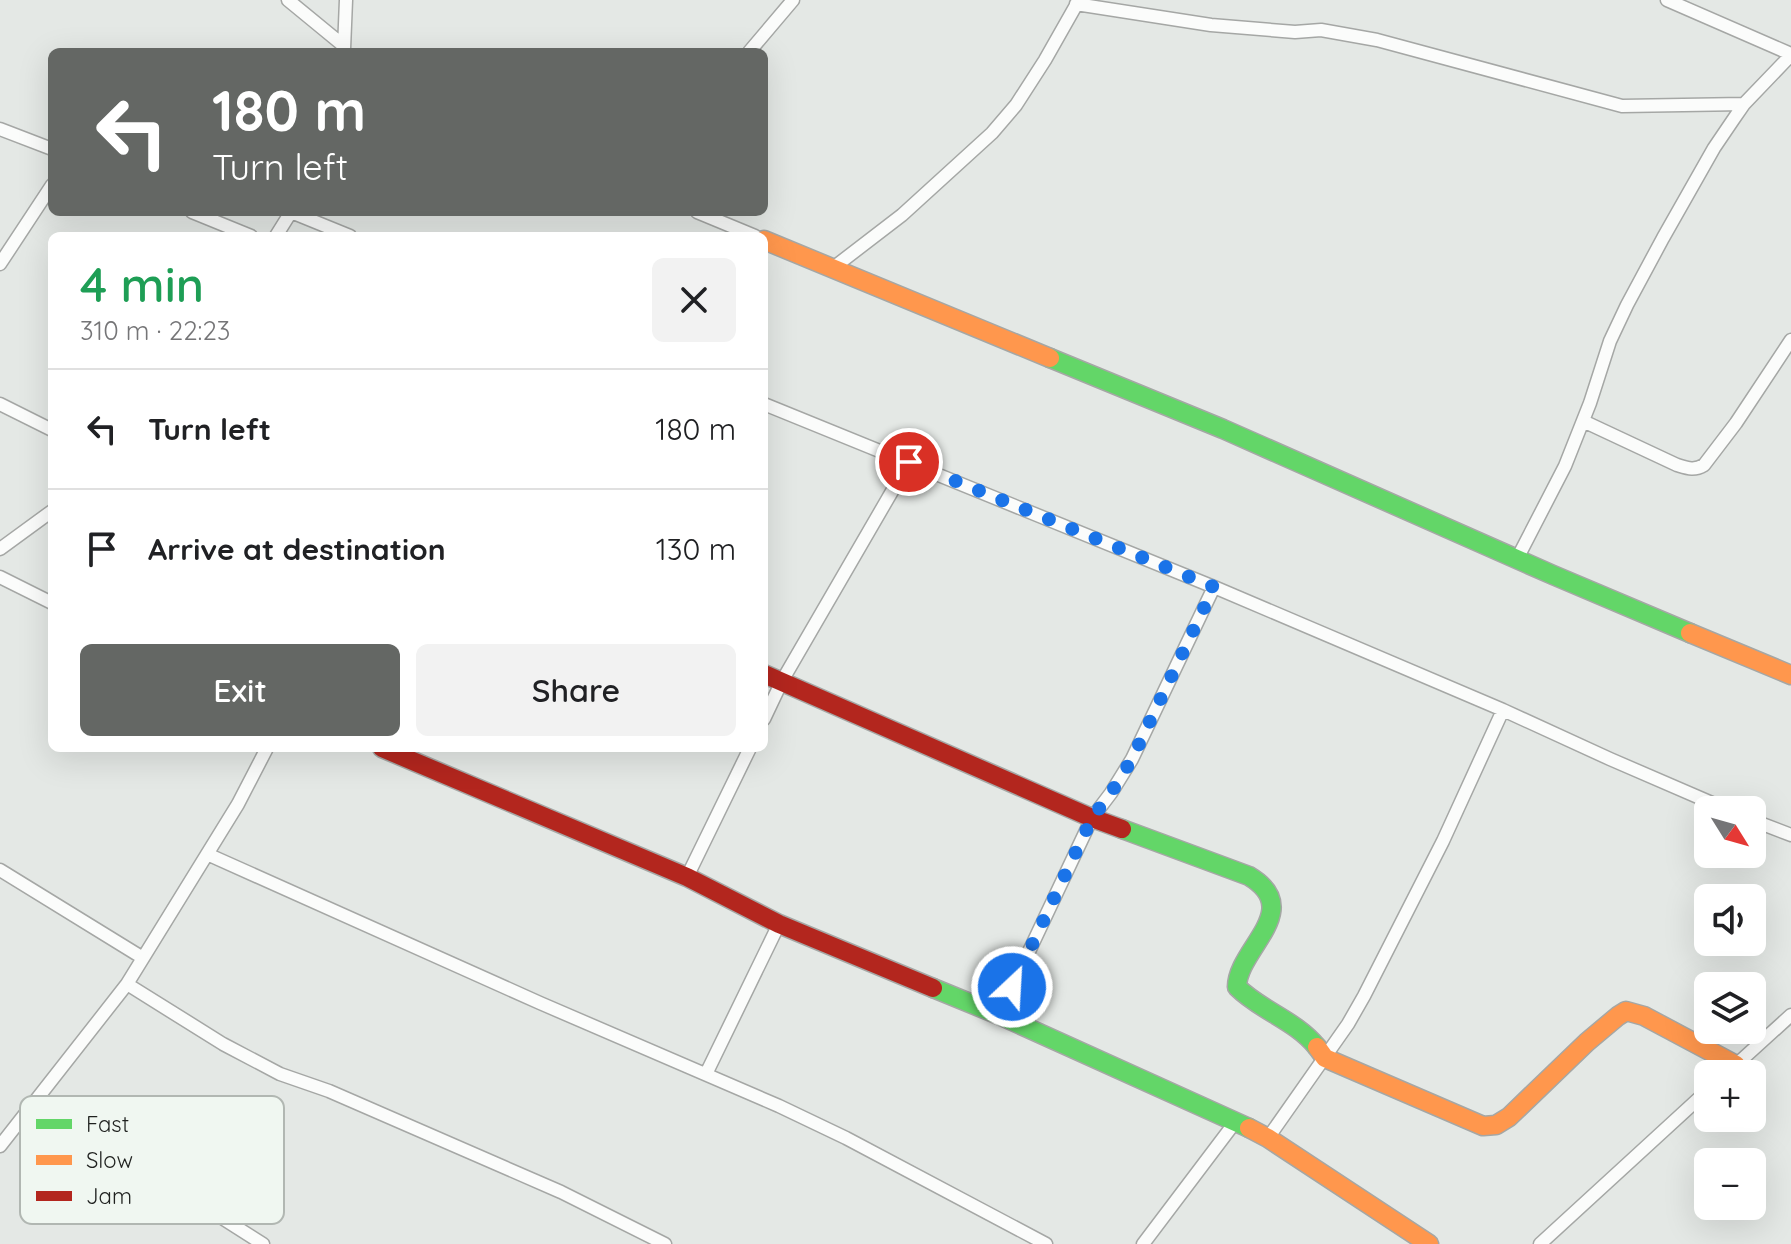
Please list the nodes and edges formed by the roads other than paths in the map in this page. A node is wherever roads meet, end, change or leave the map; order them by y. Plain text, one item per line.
1 (288, 0) edge
2 (346, 0) edge
3 (793, 0) edge
4 (1667, 0) edge
5 (1078, 2) edge
6 (343, 48) edge
7 (344, 48) edge
8 (752, 48) edge
9 (1791, 54) edge
10 (1744, 104) junction
11 (0, 129) edge
12 (48, 147) edge
13 (48, 191) edge
14 (202, 216) edge
15 (301, 216) edge
16 (710, 216) edge
17 (241, 232) edge
18 (340, 232) edge
19 (746, 232) edge
20 (768, 242) edge
21 (0, 264) edge
22 (833, 268) junction
23 (1791, 340) edge
24 (0, 404) edge
25 (768, 406) edge
26 (1583, 421) junction
27 (48, 428) edge
28 (909, 462) junction
29 (48, 514) edge
30 (0, 549) edge
31 (1517, 559) junction
32 (0, 577) edge
33 (1214, 587) junction
34 (48, 601) edge
35 (1791, 675) edge
36 (768, 676) edge
37 (782, 681) junction
38 (1503, 710) junction
39 (768, 711) edge
40 (265, 752) edge
41 (391, 752) edge
42 (748, 752) edge
43 (1696, 796) edge
44 (1092, 818) junction
45 (1766, 825) edge
46 (1791, 835) edge
47 (207, 854) junction
48 (0, 870) edge
49 (687, 877) junction
50 (779, 924) junction
51 (143, 958) junction
52 (127, 984) junction
53 (999, 1015) junction
54 (1791, 1015) edge
55 (1325, 1058) junction
56 (1715, 1060) edge
57 (1742, 1060) edge
58 (706, 1074) junction
59 (39, 1096) edge
60 (1694, 1103) edge
61 (20, 1120) edge
62 (1236, 1121) junction
63 (1268, 1138) junction
64 (0, 1146) edge
65 (231, 1224) edge
66 (263, 1244) edge
67 (665, 1244) edge
68 (1046, 1244) edge
69 (1143, 1244) edge
70 (1429, 1244) edge
71 (1540, 1244) edge

1 - 6 street
2 - 7 street
3 - 8 street
4 - 9 street
5 - 10 street
5 - 22 street
9 - 10 street
10 - 26 street
11 - 12 street
13 - 21 street
14 - 17 street
15 - 18 street
16 - 19 street
20 - 22 street
22 - 31 street
23 - 26 street
24 - 27 street
25 - 28 street
26 - 31 street
28 - 33 street
28 - 37 street
29 - 30 street
31 - 35 street
32 - 34 street
33 - 38 street
33 - 44 street
36 - 37 street
37 - 39 street
37 - 44 street
38 - 43 street
38 - 55 street
40 - 47 street
41 - 49 street
42 - 49 street
44 - 53 street
44 - 55 street
45 - 46 street
47 - 51 street
47 - 58 street
48 - 51 street
49 - 50 street
50 - 53 street
50 - 58 street
51 - 52 street
52 - 59 street
52 - 67 street
53 - 62 street
54 - 57 street
55 - 56 street
55 - 63 street
58 - 68 street
60 - 71 street
61 - 64 street
62 - 63 street
62 - 69 street
63 - 70 street
65 - 66 street

